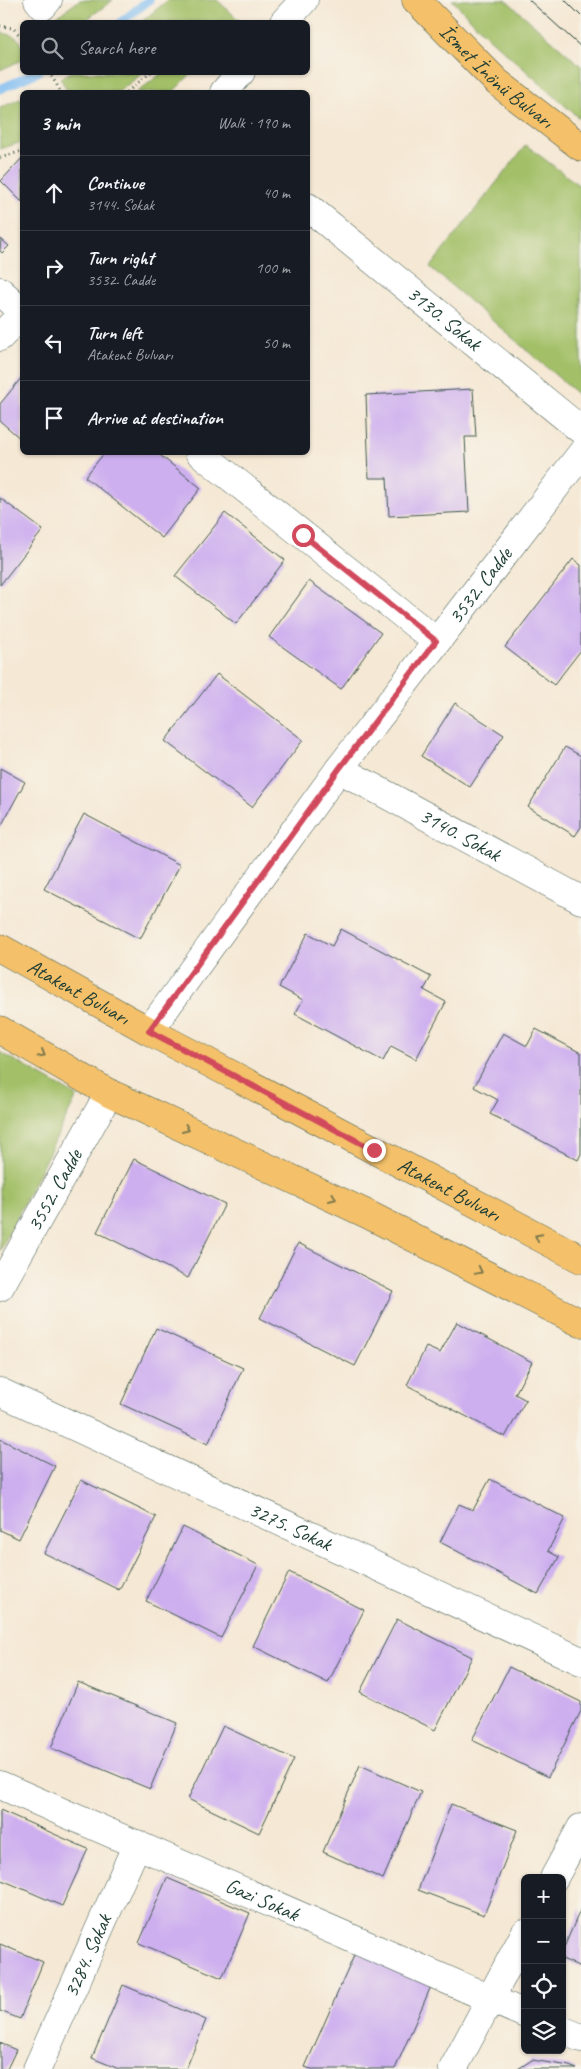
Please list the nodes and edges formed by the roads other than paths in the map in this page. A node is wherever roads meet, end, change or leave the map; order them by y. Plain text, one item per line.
1 (38, 0) edge
2 (48, 0) edge
3 (304, 0) edge
4 (416, 0) edge
5 (286, 20) edge
6 (239, 75) edge
7 (226, 90) edge
8 (581, 147) edge
9 (310, 209) edge
10 (0, 291) edge
11 (20, 310) edge
12 (20, 314) edge
13 (0, 337) edge
14 (581, 430) edge
15 (581, 454) edge
16 (203, 455) edge
17 (436, 641) junction
18 (339, 769) junction
19 (581, 900) edge
20 (0, 948) edge
21 (0, 1030) edge
22 (149, 1031) junction
23 (110, 1093) junction
24 (581, 1259) edge
25 (0, 1287) edge
26 (581, 1323) edge
27 (0, 1392) edge
28 (581, 1661) edge
29 (0, 1785) edge
30 (581, 1828) edge
31 (137, 1844) junction
32 (556, 1874) edge
33 (521, 1940) edge
34 (489, 1998) junction
35 (521, 2012) edge
36 (566, 2032) edge
37 (581, 2038) edge
38 (38, 2069) edge
39 (453, 2069) edge

1 - 2 street
3 - 5 street
4 - 8 main road, İsmet İnönü Bulvarı
6 - 7 street
9 - 14 street, 3130. Sokak
10 - 11 street
12 - 13 street
15 - 17 street, 3532. Cadde
16 - 17 street
17 - 18 street, 3532. Cadde
18 - 19 street, 3140. Sokak
18 - 22 street, 3532. Cadde
20 - 22 main road, Atakent Bulvarı
21 -> 23 main road
24 -> 22 main road, Atakent Bulvarı
23 - 25 street, 3552. Cadde
23 -> 26 main road
27 - 28 street, 3275. Sokak
29 - 31 street, Gazi Sokak
30 - 32 street
31 - 34 street, Gazi Sokak
31 - 38 street, 3284. Sokak
33 - 34 street
34 - 35 street, Gazi Sokak
34 - 39 street
36 - 37 street

